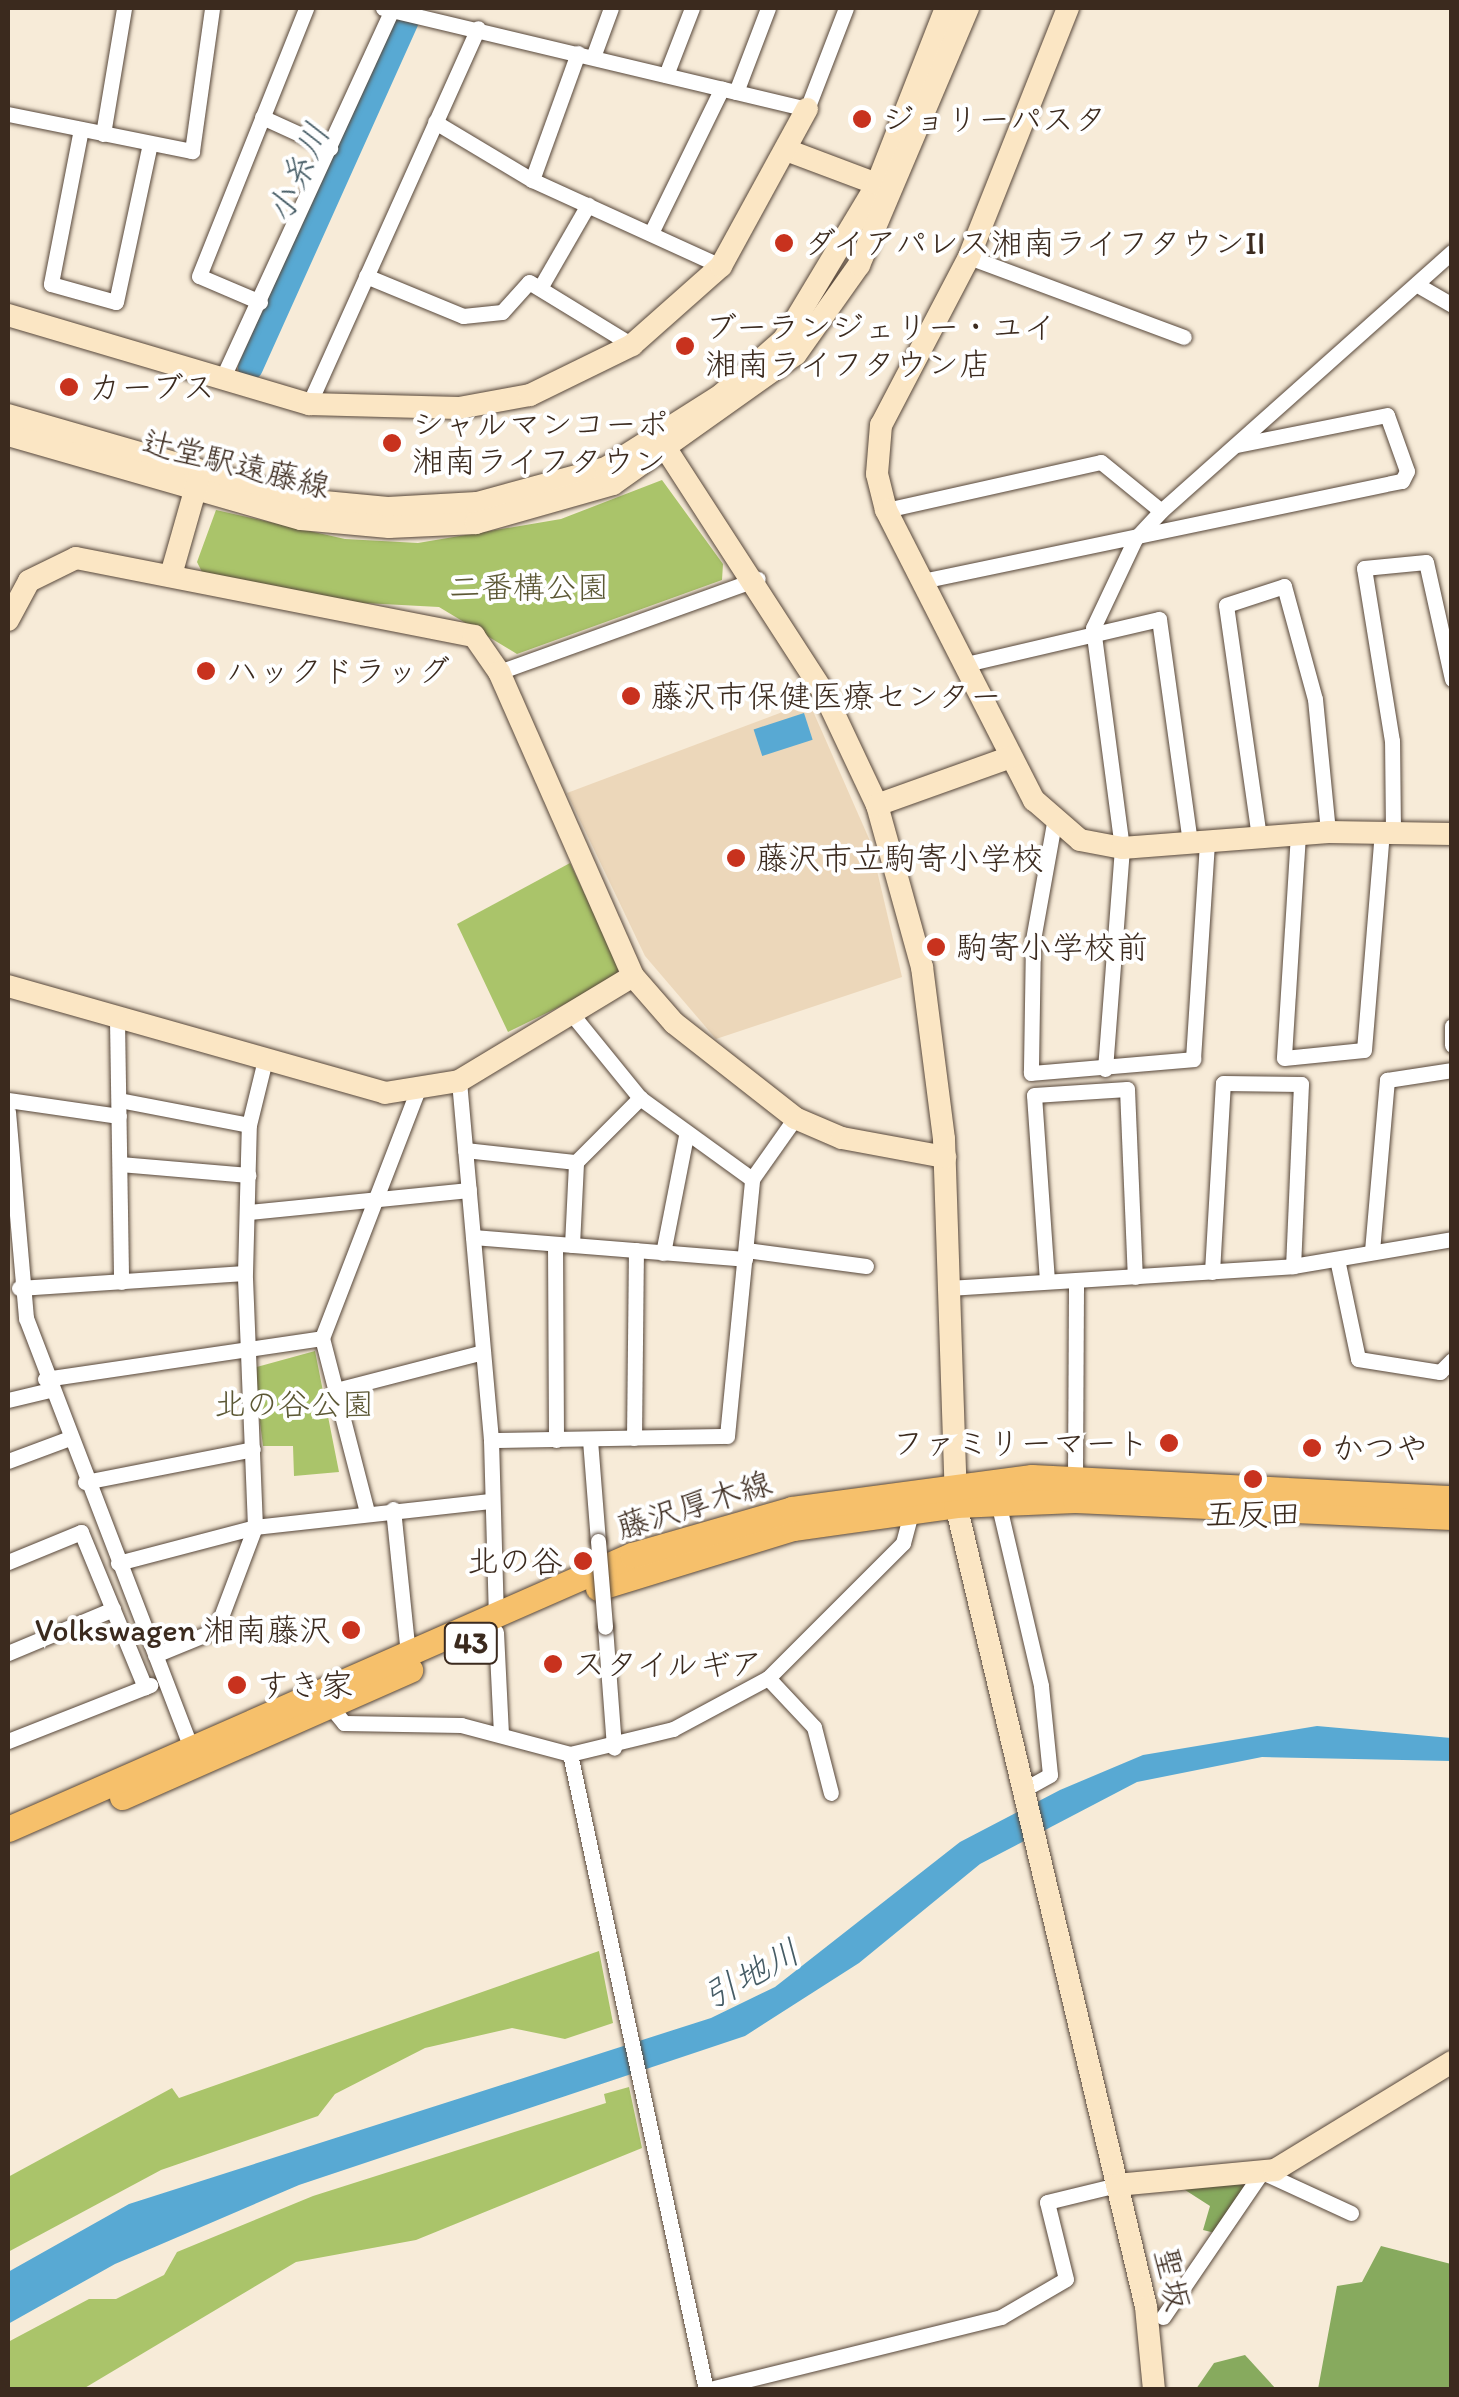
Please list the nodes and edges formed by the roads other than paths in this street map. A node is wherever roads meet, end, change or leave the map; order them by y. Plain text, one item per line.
1 (124, 8) edge
2 (212, 8) edge
3 (306, 8) edge
4 (390, 8) edge
5 (610, 8) edge
6 (692, 8) edge
7 (768, 8) edge
8 (846, 8) edge
9 (946, 8) edge
10 (968, 8) edge
11 (1068, 8) edge
12 (426, 12) edge
13 (478, 28) junction
14 (586, 55) junction
15 (666, 74) junction
16 (729, 90) junction
17 (807, 109) junction
18 (262, 116) junction
19 (8, 118) edge
20 (436, 122) junction
21 (81, 129) junction
22 (103, 134) junction
23 (150, 144) junction
24 (330, 148) junction
25 (789, 151) junction
26 (532, 180) junction
27 (876, 184) junction
28 (588, 205) junction
29 (651, 233) junction
30 (1452, 252) edge
31 (969, 257) junction
32 (721, 266) junction
33 (366, 276) junction
34 (1421, 287) junction
35 (540, 288) junction
36 (260, 302) junction
37 (1452, 305) edge
38 (8, 315) edge
39 (1184, 337) dead end
40 (632, 346) junction
41 (224, 377) junction
42 (308, 404) junction
43 (8, 414) edge
44 (8, 435) edge
45 (664, 445) junction
46 (1236, 446) junction
47 (198, 480) junction
48 (886, 510) junction
49 (1161, 511) junction
50 (1136, 540) junction
51 (172, 575) junction
52 (758, 579) junction
53 (922, 581) junction
54 (8, 620) edge
55 (1092, 628) junction
56 (966, 664) junction
57 (499, 672) junction
58 (1452, 680) edge
59 (1011, 757) junction
60 (876, 805) junction
61 (1054, 823) junction
62 (1328, 832) junction
63 (1388, 832) junction
64 (1298, 834) junction
65 (1452, 834) edge
66 (1259, 837) junction
67 (1199, 842) junction
68 (1122, 848) junction
69 (633, 976) junction
70 (8, 986) edge
71 (571, 1013) junction
72 (117, 1020) junction
73 (1452, 1026) edge
74 (1452, 1045) edge
75 (264, 1064) junction
76 (1104, 1068) junction
77 (1452, 1070) edge
78 (459, 1081) junction
79 (417, 1092) junction
80 (640, 1098) junction
81 (8, 1100) edge
82 (119, 1108) junction
83 (8, 1112) edge
84 (795, 1118) junction
85 (249, 1125) junction
86 (686, 1136) junction
87 (465, 1150) junction
88 (9, 1151) edge
89 (945, 1158) junction
90 (576, 1162) junction
91 (120, 1164) junction
92 (249, 1175) junction
93 (752, 1179) junction
94 (468, 1190) junction
95 (380, 1195) junction
96 (248, 1212) junction
97 (473, 1237) junction
98 (11, 1239) edge
99 (1452, 1239) edge
100 (555, 1244) junction
101 (572, 1245) junction
102 (636, 1250) junction
103 (663, 1252) junction
104 (1372, 1252) junction
105 (746, 1255) junction
106 (1337, 1259) junction
107 (866, 1266) dead end
108 (1293, 1266) junction
109 (1212, 1272) junction
110 (245, 1273) junction
111 (1135, 1277) junction
112 (1076, 1280) junction
113 (1047, 1281) junction
114 (122, 1282) junction
115 (20, 1288) junction
116 (948, 1288) junction
117 (8, 1316) edge
118 (26, 1318) junction
119 (322, 1338) junction
120 (245, 1351) junction
121 (484, 1352) junction
122 (1452, 1360) edge
123 (48, 1385) junction
124 (336, 1390) junction
125 (8, 1400) edge
126 (634, 1438) junction
127 (67, 1439) junction
128 (491, 1440) junction
129 (556, 1440) junction
130 (590, 1440) junction
131 (253, 1449) junction
132 (8, 1460) edge
133 (1075, 1478) junction
134 (84, 1482) junction
135 (955, 1493) junction
136 (1452, 1498) edge
137 (492, 1501) junction
138 (998, 1502) junction
139 (393, 1509) junction
140 (912, 1510) junction
141 (367, 1512) junction
142 (1452, 1517) edge
143 (256, 1527) junction
144 (8, 1562) edge
145 (118, 1563) junction
146 (113, 1609) junction
147 (496, 1623) junction
148 (8, 1653) edge
149 (408, 1653) junction
150 (155, 1656) junction
151 (768, 1678) junction
152 (164, 1680) junction
153 (145, 1687) junction
154 (325, 1698) junction
155 (501, 1735) junction
156 (8, 1742) edge
157 (190, 1746) junction
158 (614, 1748) junction
159 (570, 1754) junction
160 (831, 1794) dead end
161 (1025, 1795) junction
162 (8, 1829) edge
163 (8, 1848) edge
164 (1452, 2062) edge
165 (1262, 2172) junction
166 (1117, 2184) junction
167 (1352, 2214) dead end
168 (1168, 2312) dead end
169 (706, 2390) edge
170 (1154, 2390) edge

1 - 22 street
2 - 23 street
3 - 18 street
4 - 12 street
4 - 24 street
5 - 14 street
6 - 15 street
7 - 16 street
8 - 17 street
9 - 27 street, 辻堂駅遠藤線
10 - 45 street, 辻堂駅遠藤線
11 - 31 street
12 - 13 street
13 - 14 street
13 - 20 street
14 - 15 street
14 - 26 street
15 - 16 street
16 - 17 street
16 - 29 street
17 - 25 street
18 - 24 street
18 - 36 street
19 - 21 street
20 - 26 street
20 - 33 street
21 - 22 street
21 - 23 street
22 - 23 street
24 - 36 street
25 - 27 street
25 - 32 street
26 - 28 street
27 - 45 street, 辻堂駅遠藤線
28 - 29 street
28 - 35 street
29 - 32 street
30 - 34 street
31 - 39 street
31 - 48 street
32 - 40 street
33 - 35 street
33 - 42 street
34 - 37 street
34 - 46 street
35 - 40 street
36 - 41 street
38 - 41 street
40 - 42 street
41 - 42 street
43 - 47 street, 辻堂駅遠藤線
44 - 47 street, 辻堂駅遠藤線
45 - 47 street, 辻堂駅遠藤線
45 - 52 street, 聖坂
46 - 49 street
46 - 50 street
47 - 51 street
48 - 49 street
48 - 53 street
49 - 50 street
50 - 53 street
50 - 55 street
51 - 54 street
51 - 57 street
52 - 57 street
52 - 60 street, 聖坂
53 - 56 street
55 - 56 street
55 - 67 street
55 - 68 street
56 - 59 street
57 - 69 street
58 - 63 street
59 - 60 street
59 - 61 street
60 - 89 street, 聖坂
61 - 68 street
61 - 76 street
62 - 63 street
62 - 64 street
62 - 66 street
63 - 64 street
63 - 65 street
64 - 66 street
66 - 67 street
67 - 68 street
67 - 76 street
68 - 76 street
69 - 71 street
69 - 84 street
70 - 72 street
71 - 78 street
71 - 80 street
72 - 75 street
72 - 82 street
73 - 74 street
75 - 79 street
75 - 85 street
77 - 104 street
78 - 79 street
78 - 87 street
79 - 95 street
80 - 86 street
80 - 90 street
81 - 82 street
82 - 85 street
82 - 91 street
83 - 88 street
84 - 89 street
84 - 93 street
85 - 92 street
86 - 93 street
86 - 103 street
87 - 90 street
87 - 94 street
88 - 98 street
89 - 116 street, 聖坂
90 - 101 street
91 - 92 street
91 - 114 street
92 - 96 street
93 - 105 street
94 - 95 street
94 - 97 street
95 - 96 street
95 - 119 street
96 - 110 street
97 - 100 street
97 - 121 street
98 - 115 street
99 - 104 street
100 - 101 street
100 - 129 street
101 - 102 street
102 - 103 street
102 - 126 street
103 - 105 street
104 - 106 street
105 - 107 street
105 - 126 street
106 - 108 street
106 - 122 street
108 - 109 street
108 - 109 street
109 - 111 street
110 - 114 street
110 - 120 street
111 - 112 street
111 - 113 street
112 - 113 street
112 - 133 street
113 - 116 street
114 - 115 street
115 - 118 street
116 - 135 street, 聖坂
117 - 118 street
118 - 123 street
119 - 120 street
119 - 124 street
120 - 123 street
120 - 131 street
121 - 124 street
121 - 128 street
123 - 125 street
123 - 127 street
124 - 141 street
126 - 130 street
127 - 132 street
127 - 134 street
128 - 129 street
128 - 137 street
129 - 130 street
130 - 158 street, bridge
131 - 134 street
131 - 143 street
133 - 135 main road, 藤沢厚木線 / 43
133 - 136 main road, 藤沢厚木線 / 43
134 - 145 street
135 - 138 main road, 藤沢厚木線 / 43
135 - 140 main road, 藤沢厚木線 / 43
135 - 147 main road, 藤沢厚木線 / 43
135 - 161 street, 聖坂
137 - 139 street
137 - 147 street
138 - 142 main road, 藤沢厚木線 / 43
138 - 161 street
139 - 141 street
139 - 149 street
140 - 147 main road, 藤沢厚木線 / 43
140 - 151 street
141 - 143 street
143 - 145 street
143 - 150 street
144 - 146 street
145 - 150 street
146 - 148 street
146 - 153 street
147 - 149 main road, 藤沢厚木線 / 43
147 - 154 main road, 藤沢厚木線 / 43
147 - 155 street
149 - 154 main road, 藤沢厚木線 / 43
150 - 152 street
151 - 158 street
151 - 160 street
152 - 153 street
152 - 157 street
153 - 156 street
154 - 155 street
154 - 157 main road, 藤沢厚木線 / 43
154 - 163 main road, 藤沢厚木線 / 43
155 - 159 street
157 - 162 main road, 藤沢厚木線 / 43
158 - 159 street
159 - 169 street
161 - 166 street, 聖坂
164 - 165 street
165 - 166 street
165 - 167 street
165 - 168 street
166 - 169 street
166 - 170 street, 聖坂

